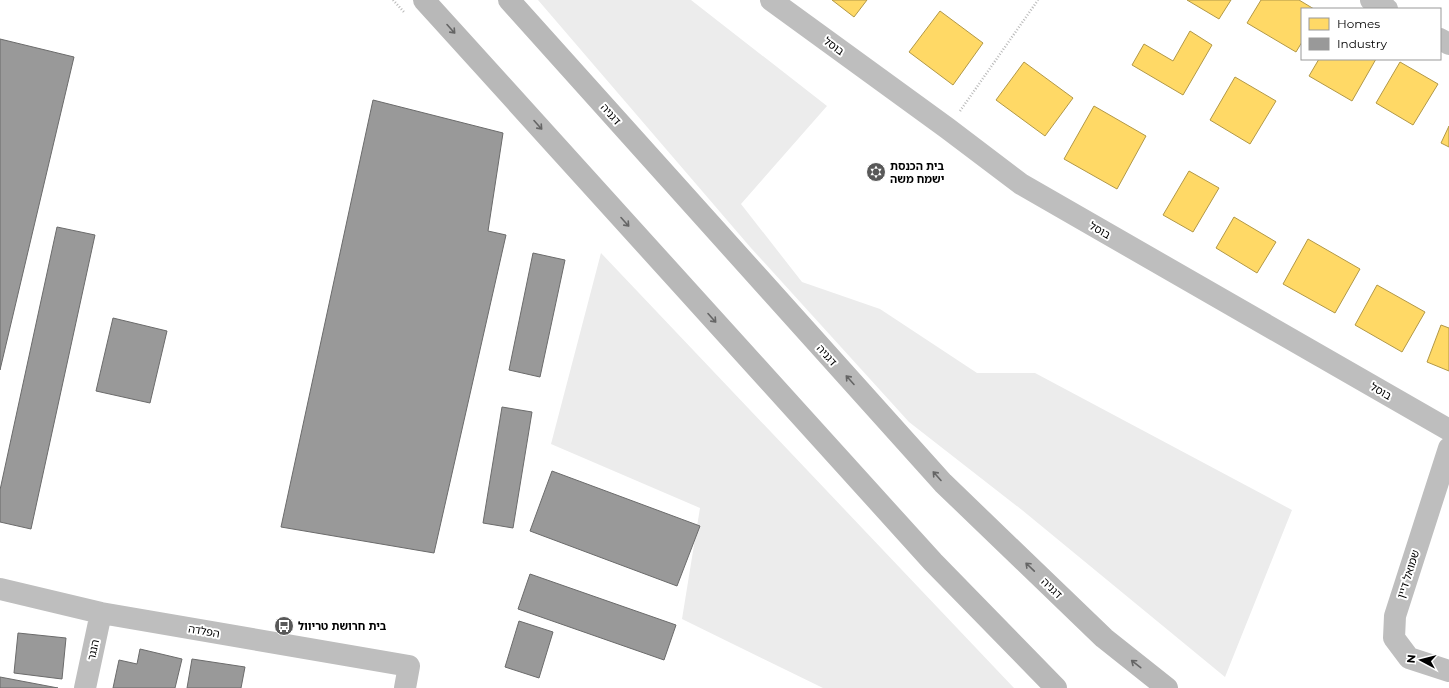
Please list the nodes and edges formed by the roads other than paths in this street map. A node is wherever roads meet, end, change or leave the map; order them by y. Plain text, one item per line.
1 (424, 0) edge
2 (509, 0) edge
3 (771, 0) edge
4 (1371, 0) edge
5 (1385, 8) edge
6 (1449, 430) edge
7 (1449, 448) edge
8 (0, 589) edge
9 (101, 613) junction
10 (1449, 671) edge
11 (85, 688) edge
12 (405, 688) edge
13 (1056, 688) edge
14 (1167, 688) edge

1 -> 13 main road
14 -> 2 main road, דגניה
3 - 6 street, בוסל
4 - 5 street
7 - 10 street, שמואל דיין
8 - 9 street, הפלדה
9 - 11 street, הנגר
9 - 12 street, הפלדה

